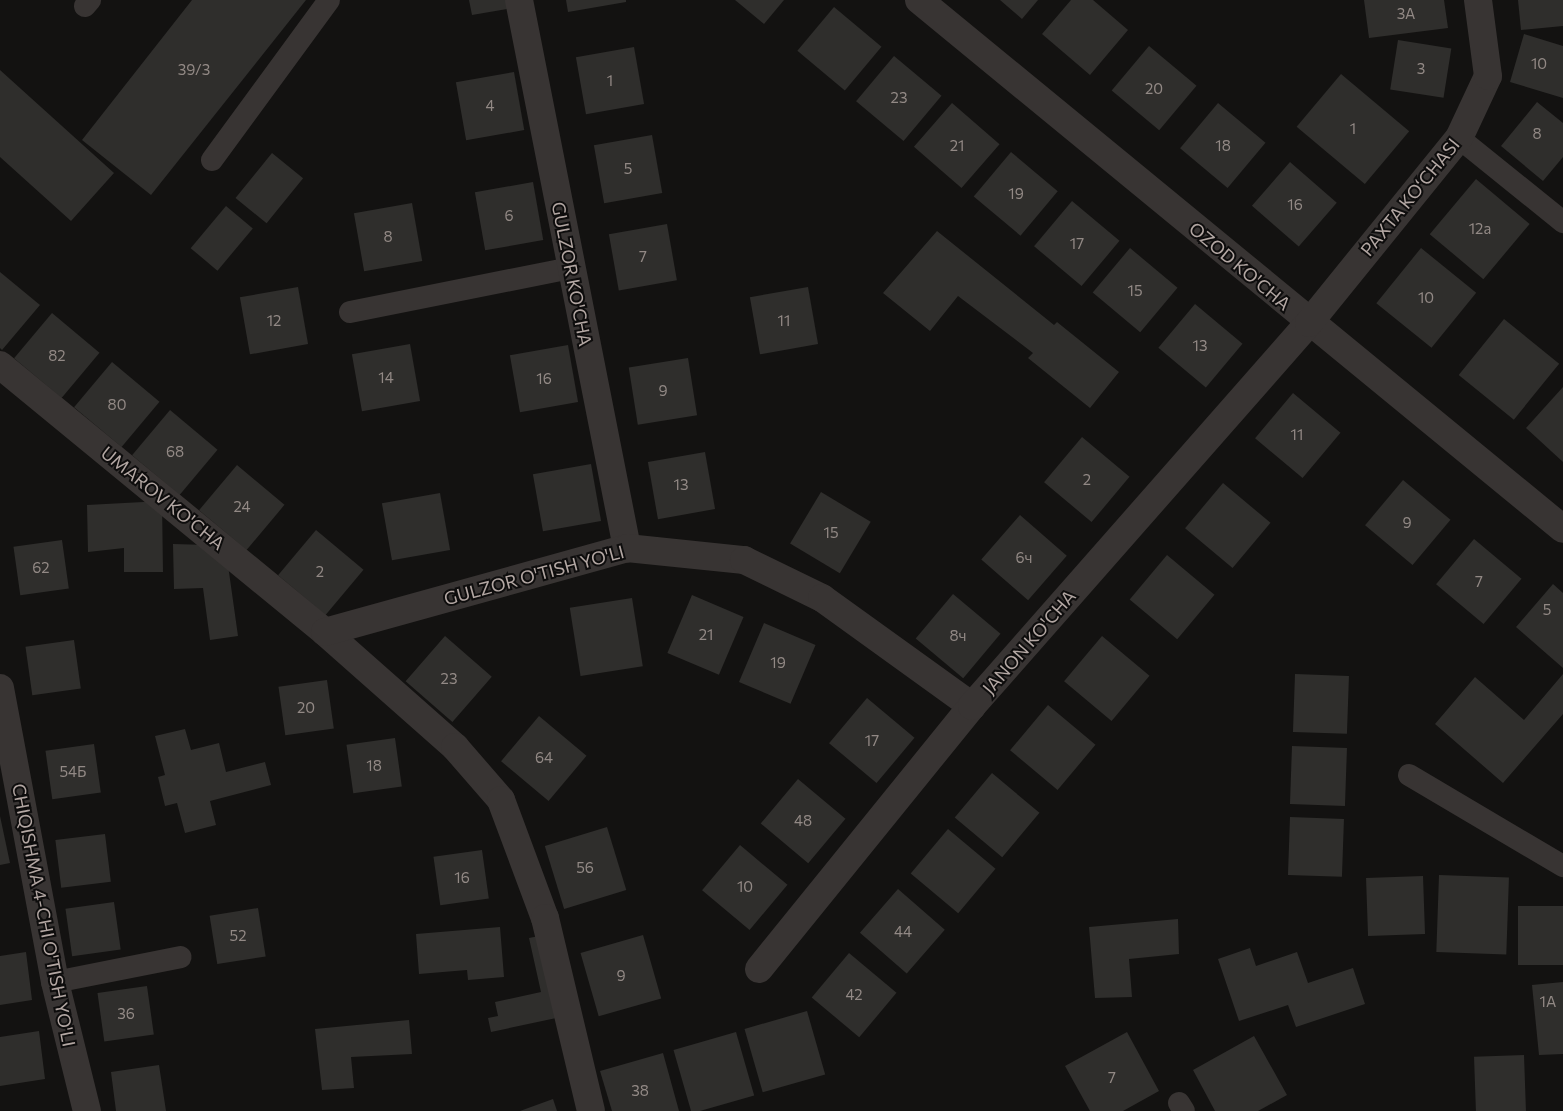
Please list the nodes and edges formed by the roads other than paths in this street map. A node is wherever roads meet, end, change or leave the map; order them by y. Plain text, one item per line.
1 (329, 0) edge
2 (519, 0) edge
3 (919, 0) edge
4 (1478, 0) edge
5 (1459, 138) junction
6 (212, 160) dead end
7 (1563, 222) edge
8 (571, 268) junction
9 (350, 312) dead end
10 (1309, 323) junction
11 (0, 365) edge
12 (1563, 529) edge
13 (627, 548) junction
14 (325, 632) junction
15 (0, 688) edge
16 (972, 706) junction
17 (1409, 774) dead end
18 (1563, 866) edge
19 (181, 957) dead end
20 (759, 969) dead end
21 (55, 982) junction
22 (87, 1111) edge
23 (591, 1111) edge

1 - 6 lane
2 - 8 street, GULZOR KO'CHA
3 - 10 street, OZOD KO'CHA
4 - 5 street, PAXTA KO‘CHASI
5 - 7 lane
5 - 10 street, PAXTA KO‘CHASI
8 - 9 lane
8 - 13 street, GULZOR KO'CHA
10 - 12 street, OZOD KO'CHA
10 - 16 street, JANON KO'CHA
11 - 14 street, UMAROV KO'CHA
13 - 14 street, GULZOR O'TISH YO'LI
13 - 16 street, GULZOR O'TISH YO'LI
14 - 23 street
15 - 21 street, CHIQISHMA 4-CHI O'TISH YO'LI
16 - 20 street, JANON KO'CHA
17 - 18 lane
19 - 21 lane
21 - 22 street, CHIQISHMA 4-CHI O'TISH YO'LI

